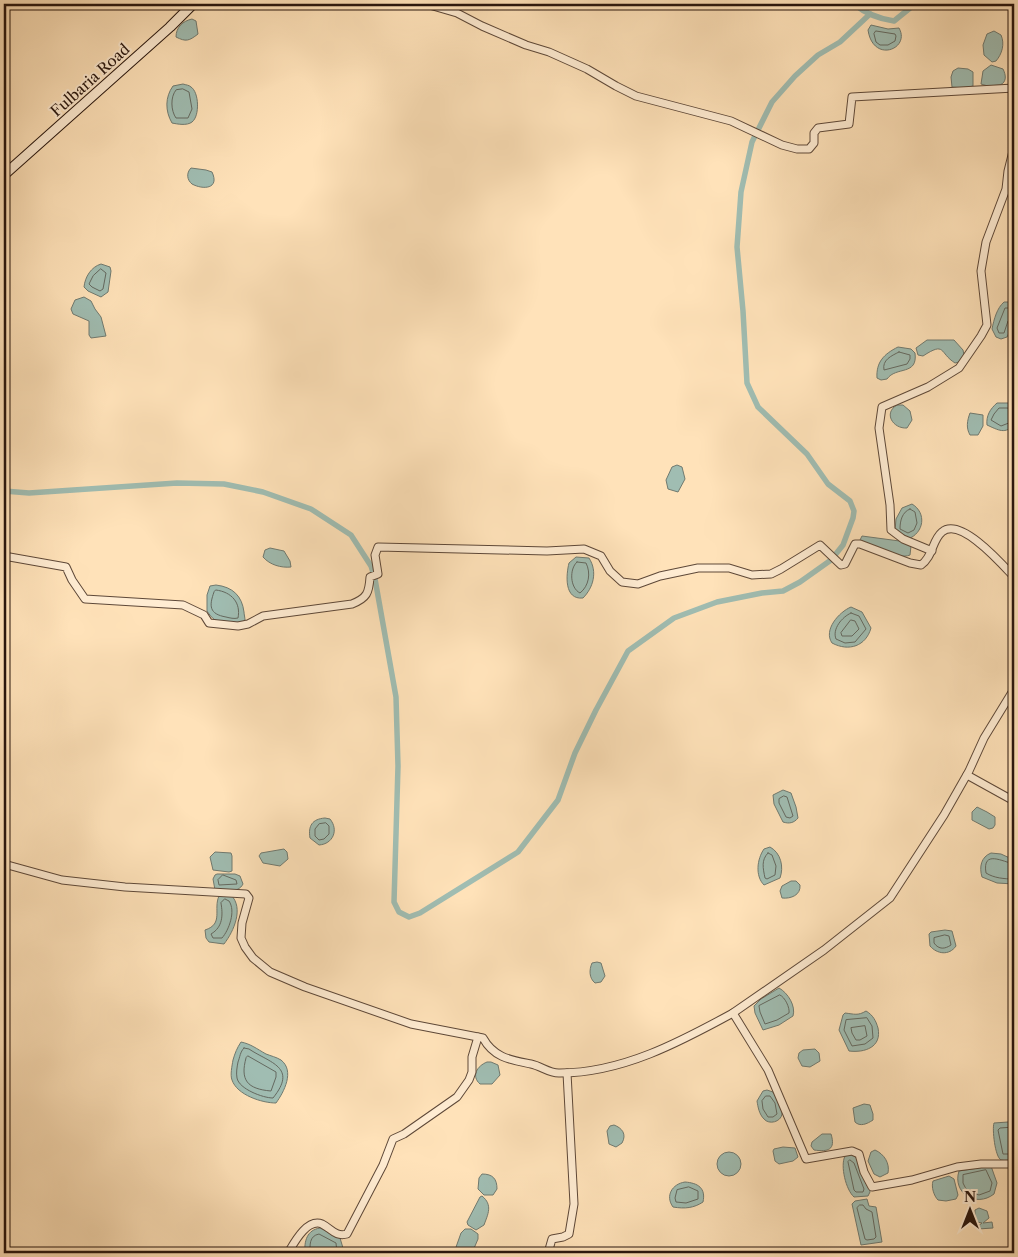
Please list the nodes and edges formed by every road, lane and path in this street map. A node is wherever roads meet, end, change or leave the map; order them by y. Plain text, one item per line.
1 (193, 4) edge
2 (426, 4) edge
3 (1014, 88) edge
4 (1014, 147) edge
5 (4, 175) edge
6 (932, 551) junction
7 (4, 556) edge
8 (1014, 577) edge
9 (1014, 689) edge
10 (967, 775) junction
11 (1014, 801) edge
12 (4, 864) edge
13 (732, 1013) junction
14 (478, 1037) junction
15 (567, 1073) junction
16 (1014, 1164) edge
17 (288, 1253) edge
18 (548, 1253) edge

1 - 5 main road, Fulbaria Road
2 - 3 street
4 - 6 street
6 - 7 street
6 - 8 street
9 - 10 street
10 - 11 street
10 - 13 street
12 - 14 street
13 - 15 street
13 - 16 street
14 - 15 street
14 - 17 street
15 - 18 street

